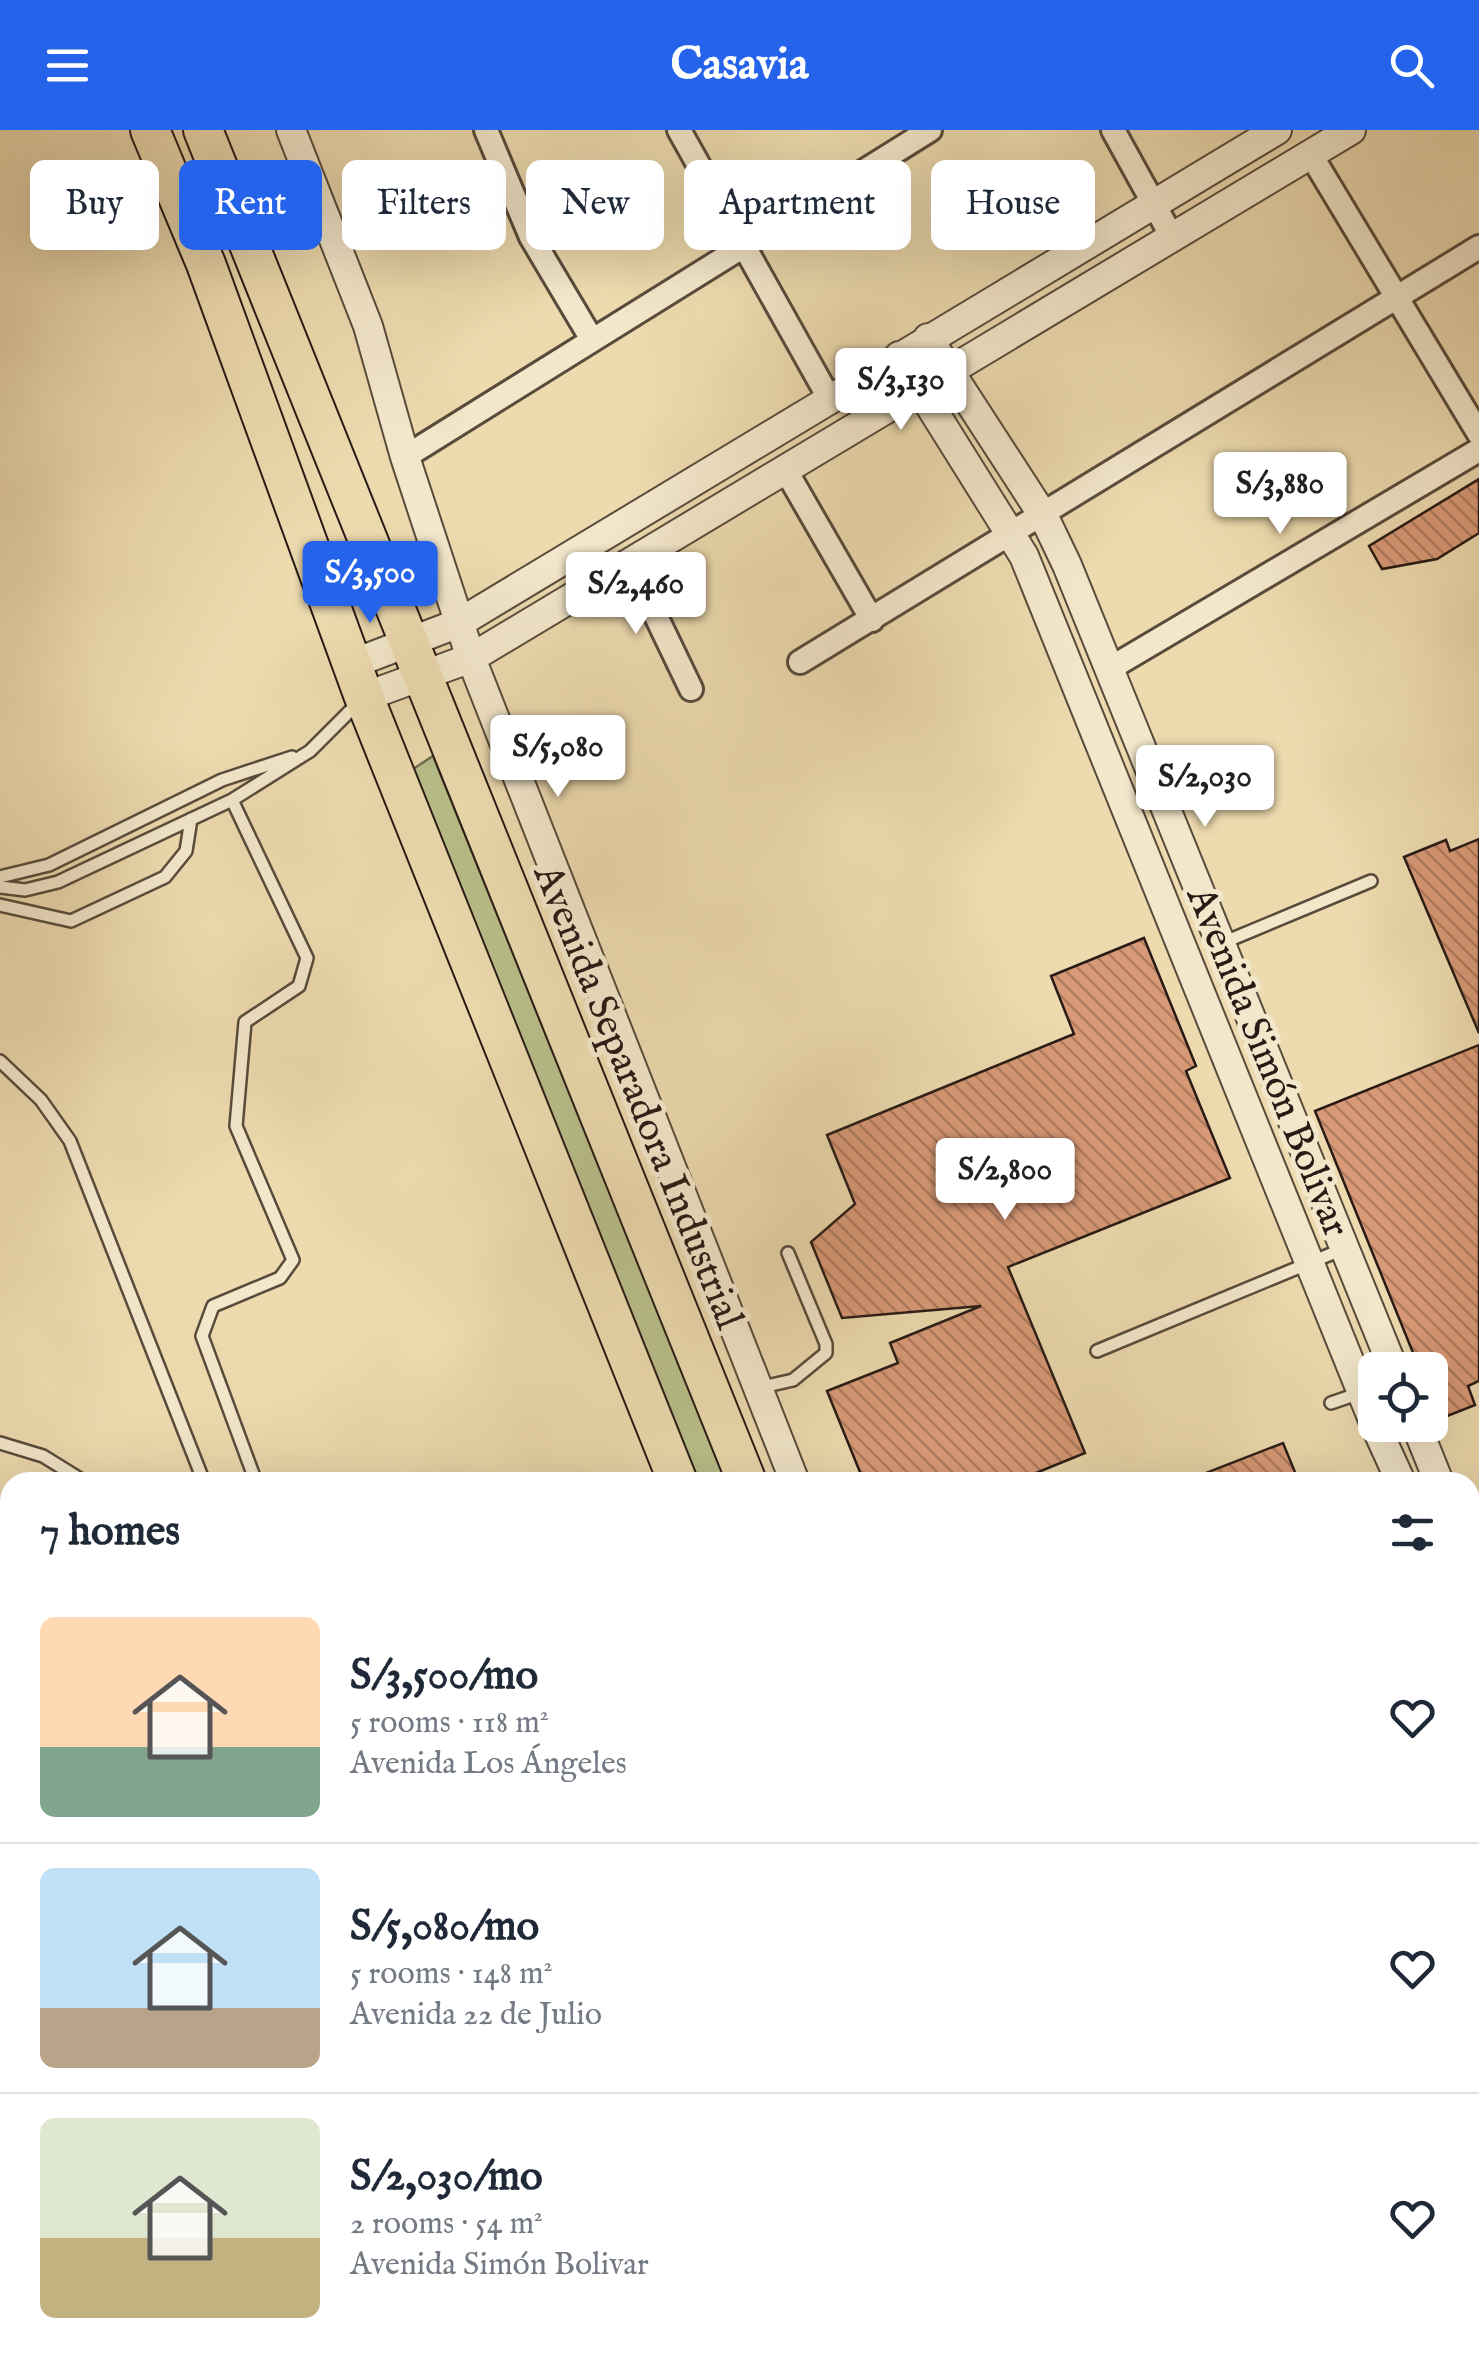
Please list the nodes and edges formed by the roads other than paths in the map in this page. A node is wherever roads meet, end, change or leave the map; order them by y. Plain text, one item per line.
1 (150, 130) edge
2 (203, 130) edge
3 (291, 130) edge
4 (486, 130) edge
5 (679, 130) edge
6 (930, 130) edge
7 (1113, 130) edge
8 (1278, 130) edge
9 (1351, 130) edge
10 (1318, 143) edge
11 (695, 160) edge
12 (881, 160) edge
13 (1155, 204) junction
14 (1172, 237) junction
15 (1479, 247) edge
16 (734, 250) edge
17 (743, 250) edge
18 (1396, 298) junction
19 (591, 338) junction
20 (928, 338) junction
21 (898, 356) junction
22 (949, 368) junction
23 (919, 388) junction
24 (829, 398) junction
25 (1479, 434) edge
26 (1479, 450) edge
27 (404, 457) junction
28 (785, 468) junction
29 (1044, 517) junction
30 (1011, 534) junction
31 (630, 562) junction
32 (872, 620) junction
33 (459, 623) junction
34 (472, 658) junction
35 (415, 659) junction
36 (800, 662) dead end
37 (1108, 669) junction
38 (358, 680) junction
39 (690, 689) dead end
40 (310, 751) junction
41 (232, 800) junction
42 (191, 819) junction
43 (0, 877) edge
44 (1371, 881) dead end
45 (0, 887) edge
46 (0, 905) edge
47 (1220, 944) junction
48 (0, 1060) edge
49 (1344, 1249) junction
50 (788, 1253) dead end
51 (1308, 1264) junction
52 (1097, 1351) dead end
53 (1387, 1352) edge
54 (1358, 1386) edge
55 (758, 1388) junction
56 (1358, 1394) edge
57 (1331, 1403) dead end
58 (1383, 1442) edge
59 (1423, 1442) edge
60 (0, 1444) edge
61 (69, 1472) edge
62 (200, 1472) edge
63 (252, 1472) edge
64 (674, 1472) edge
65 (743, 1472) edge
66 (791, 1472) edge
67 (1396, 1472) edge
68 (1435, 1472) edge

1 - 38 main road
2 - 35 main road, Avenida Separadora Industrial
3 - 27 street
4 - 19 street
5 - 11 street
6 - 12 street
7 - 13 street
8 - 13 street
9 - 10 street
10 - 14 street
10 - 18 street
13 - 14 street
13 - 20 street
14 - 22 street
15 - 18 street
16 - 19 street
17 - 24 street
18 - 25 street
18 - 29 street
19 - 27 street
20 - 21 street
20 - 22 street, Avenida Simón Bolivar
21 - 23 street, Avenida Simón Bolivar
21 - 24 street
22 - 23 street
22 - 29 street, Avenida Simón Bolivar
23 - 28 street
23 - 30 street, Avenida Simón Bolivar
24 - 33 street
26 - 37 street
27 - 33 street
28 - 31 street
28 - 32 street
29 - 30 street
29 - 37 street, Avenida Simón Bolivar
30 - 32 street
30 - 51 street, Avenida Simón Bolivar
31 - 34 street
31 - 39 street
32 - 36 street
33 - 34 street
33 - 35 street
34 - 35 street
34 - 55 street
35 - 38 street
35 - 65 main road, Avenida Separadora Industrial
37 - 47 street, Avenida Simón Bolivar
38 - 40 lane
38 - 64 main road
40 - 41 lane
40 - 43 lane
41 - 42 lane
41 - 63 lane
42 - 45 lane
42 - 46 lane
44 - 47 lane
47 - 49 street, Avenida Simón Bolivar
48 - 62 lane
49 - 51 lane
49 - 53 street, Avenida Simón Bolivar
50 - 55 lane
51 - 52 lane
51 - 54 street, Avenida Simón Bolivar
55 - 66 street
56 - 57 lane
58 - 67 street, Avenida Simón Bolivar
59 - 68 street
60 - 61 lane

